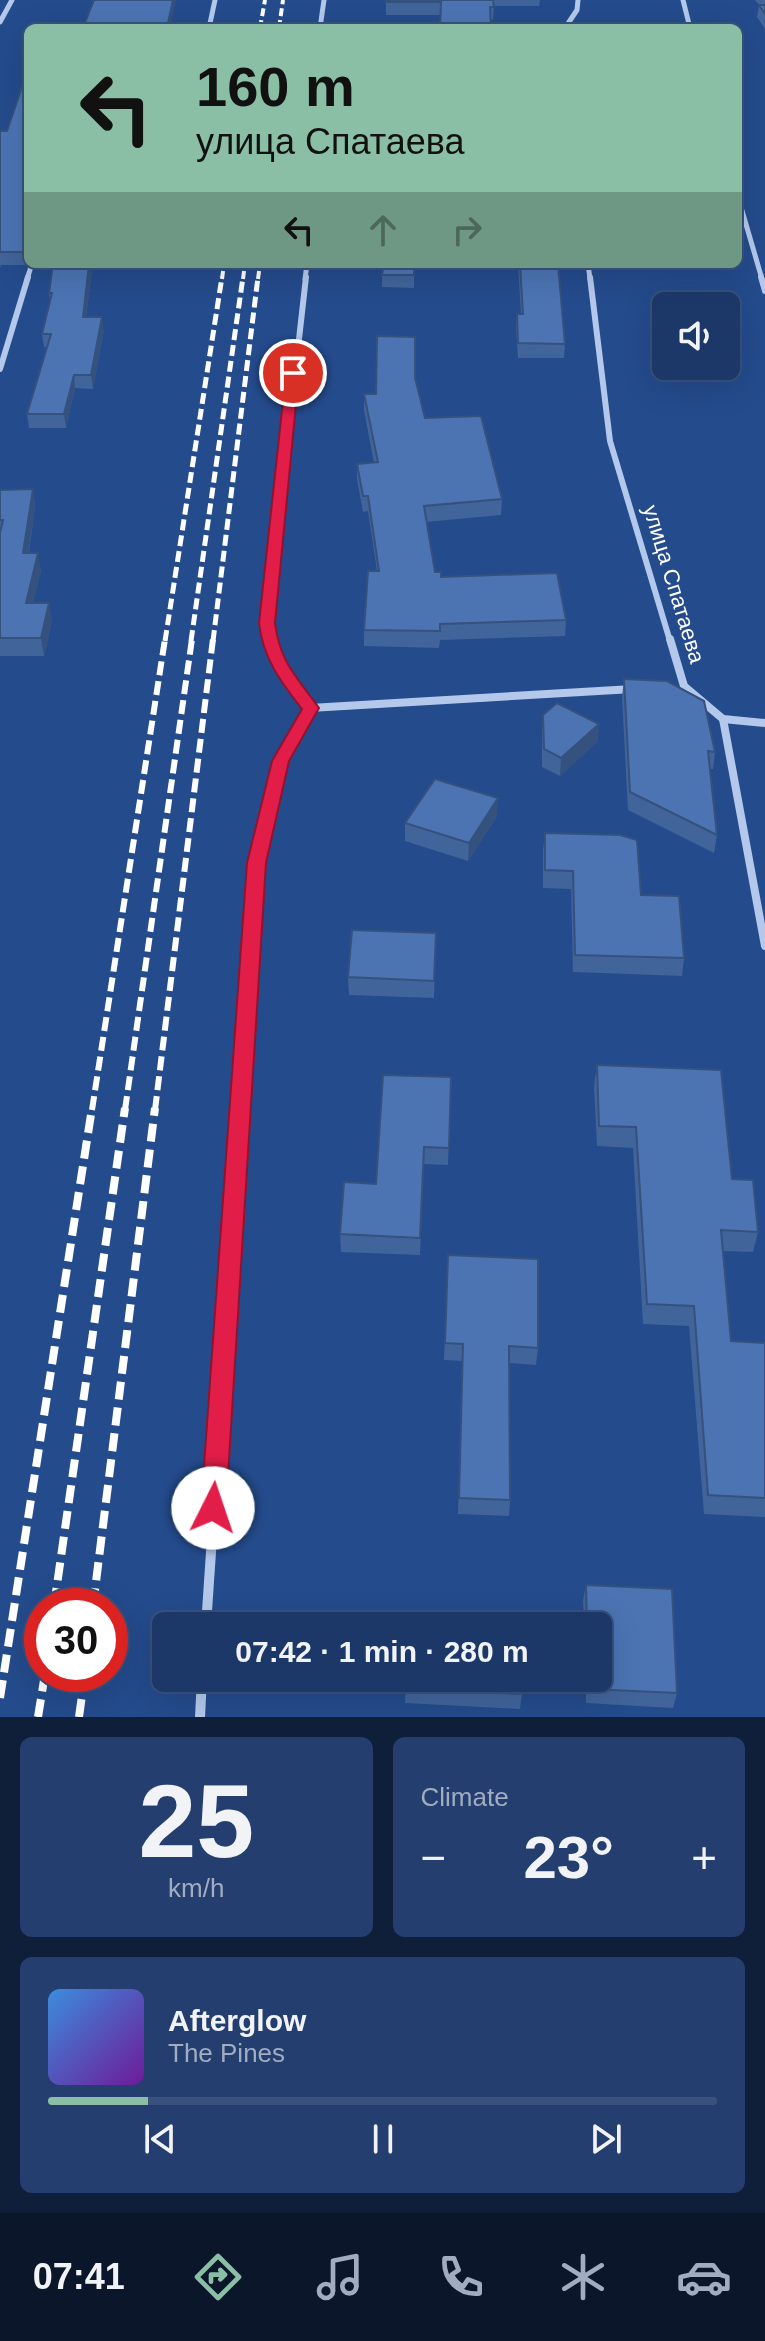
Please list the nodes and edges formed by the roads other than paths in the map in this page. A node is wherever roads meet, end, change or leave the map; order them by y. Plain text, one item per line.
1 (12, 0) edge
2 (215, 0) edge
3 (324, 0) edge
4 (578, 0) edge
5 (683, 0) edge
6 (2, 15) edge
7 (0, 22) edge
8 (210, 24) edge
9 (321, 24) edge
10 (568, 24) edge
11 (689, 24) edge
12 (742, 211) edge
13 (31, 268) edge
14 (307, 268) edge
15 (588, 268) edge
16 (765, 291) edge
17 (0, 369) edge
18 (684, 686) junction
19 (668, 687) edge
20 (637, 689) edge
21 (310, 708) junction
22 (723, 719) junction
23 (765, 723) edge
24 (752, 883) junction
25 (765, 886) edge
26 (765, 946) edge
27 (207, 1612) edge
28 (201, 1692) edge
29 (200, 1717) edge

1 - 6 street
2 - 8 street
3 - 9 street
4 - 10 street
5 - 11 street
6 - 7 street
12 - 16 street
13 - 17 street
14 - 21 street
15 - 18 street, улица Спатаева
18 - 19 street
18 - 22 street, улица Спатаева
20 - 21 street
21 - 27 street
22 - 23 street
22 - 24 street
24 - 25 street
24 - 26 street
28 - 29 street

